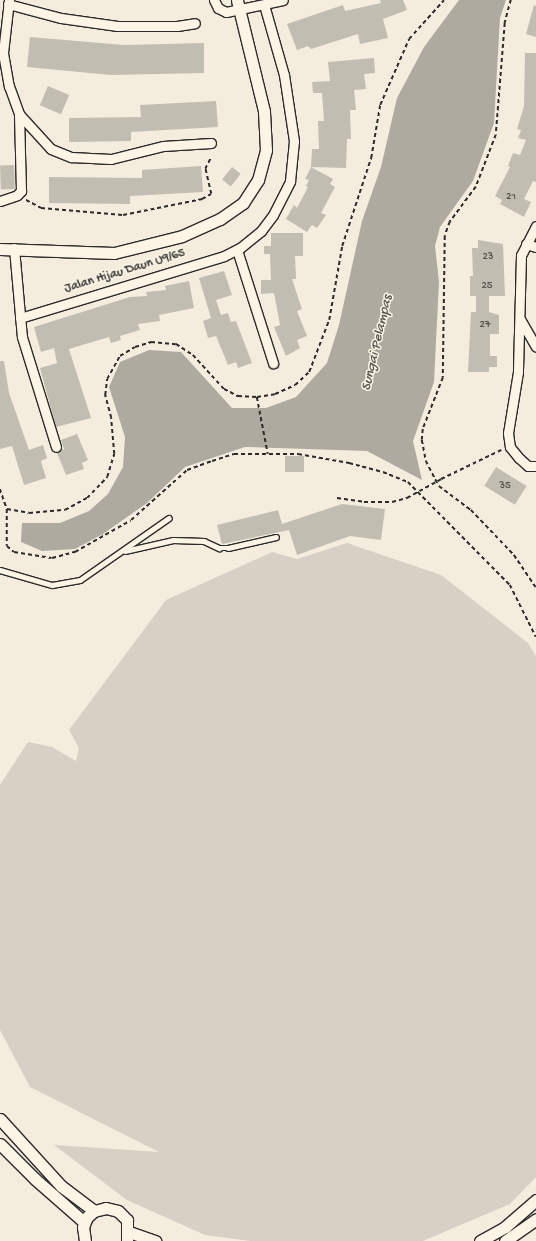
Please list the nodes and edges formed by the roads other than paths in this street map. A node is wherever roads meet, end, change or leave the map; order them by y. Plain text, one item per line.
1 (214, 0) edge
2 (283, 0) edge
3 (9, 2) edge
4 (238, 5) edge
5 (264, 5) junction
6 (195, 23) dead end
7 (4, 87) edge
8 (19, 114) junction
9 (211, 143) dead end
10 (0, 201) edge
11 (536, 226) edge
12 (526, 244) junction
13 (536, 247) edge
14 (14, 248) junction
15 (0, 249) edge
16 (237, 250) junction
17 (20, 318) junction
18 (520, 319) junction
19 (536, 347) edge
20 (273, 363) dead end
21 (56, 447) dead end
22 (536, 466) edge
23 (168, 518) dead end
24 (276, 537) dead end
25 (124, 552) junction
26 (0, 570) edge
27 (0, 1120) edge
28 (0, 1144) edge
29 (536, 1200) edge
30 (94, 1211) junction
31 (536, 1219) edge
32 (84, 1222) junction
33 (128, 1237) edge
34 (85, 1241) edge
35 (155, 1241) edge
36 (480, 1241) edge
37 (505, 1241) edge

1 - 4 street
2 - 5 street
3 - 6 street
3 - 7 street
4 - 5 street
4 - 14 street
5 - 16 street, Jalan Hijau Daun U9/65
7 - 8 street
8 - 9 street
8 - 10 street
11 - 12 street
12 - 13 street
12 - 18 street
14 - 15 street
14 - 17 street
16 - 17 street, Jalan Hijau Daun U9/65
16 - 20 street
17 - 21 street
18 - 19 street
18 - 22 street
23 - 25 lane
24 - 25 lane
25 - 26 lane
27 - 30 street
28 - 32 street
29 - 36 street
30 - 32 street
30 - 33 street
31 - 37 street
32 - 34 street
33 - 35 street

